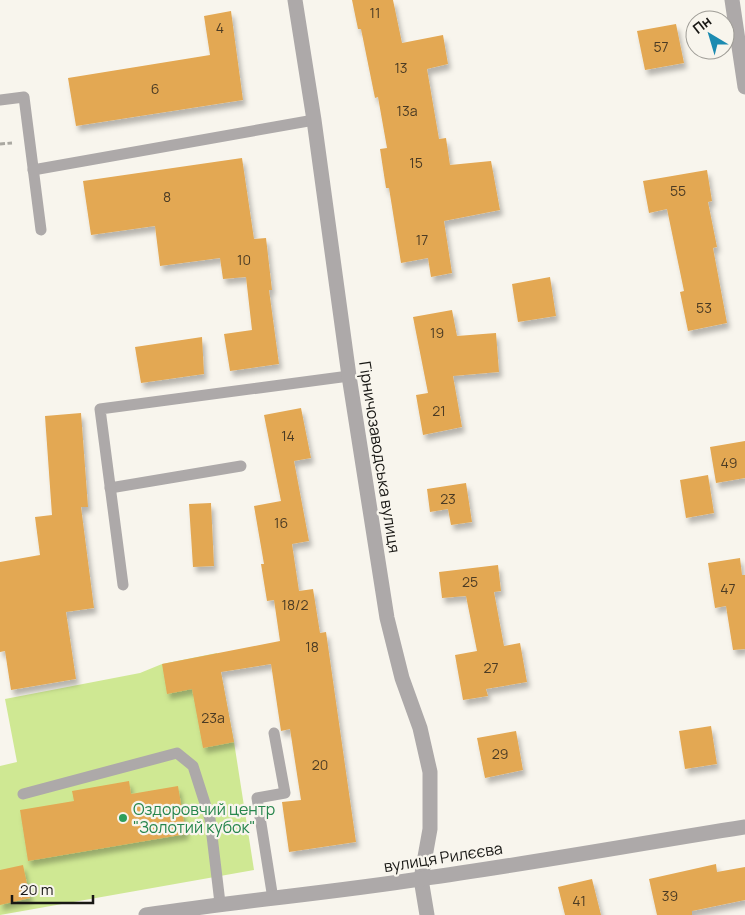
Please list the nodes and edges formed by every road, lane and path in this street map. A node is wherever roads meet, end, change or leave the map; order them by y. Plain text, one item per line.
1 (295, 0) edge
2 (732, 0) edge
3 (745, 87) edge
4 (0, 100) edge
5 (314, 120) junction
6 (33, 170) junction
7 (41, 230) dead end
8 (349, 376) junction
9 (241, 466) dead end
10 (110, 488) junction
11 (123, 585) dead end
12 (274, 733) dead end
13 (22, 794) dead end
14 (745, 827) edge
15 (421, 879) junction
16 (273, 899) junction
17 (220, 903) junction
18 (146, 915) edge
19 (427, 915) edge

1 - 5 street, Гірничозаводська вулиця
2 - 3 street
4 - 6 lane
5 - 6 lane
5 - 8 street, Гірничозаводська вулиця
6 - 7 lane
8 - 10 lane
8 - 15 street, Гірничозаводська вулиця
9 - 10 lane
10 - 11 lane
12 - 16 lane
13 - 17 lane
14 - 15 street, вулиця Рилєєва
15 - 16 street, вулиця Рилєєва
15 - 19 street, Гірничозаводська вулиця
16 - 17 street, вулиця Рилєєва
17 - 18 street, вулиця Рилєєва

